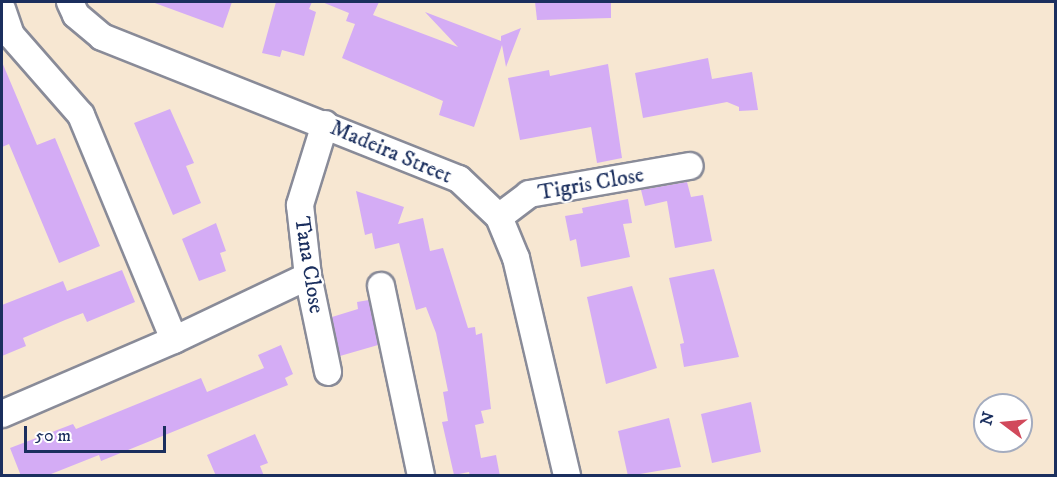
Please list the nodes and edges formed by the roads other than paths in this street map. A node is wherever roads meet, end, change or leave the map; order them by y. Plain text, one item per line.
1 (70, 2) edge
2 (2, 9) edge
3 (325, 124) junction
4 (690, 166) dead end
5 (499, 217) junction
6 (308, 276) junction
7 (381, 286) dead end
8 (174, 340) junction
9 (328, 372) dead end
10 (2, 414) edge
11 (421, 476) edge
12 (567, 476) edge

1 - 3 street, Madeira Street
2 - 8 street
3 - 5 street, Madeira Street
3 - 6 street, Tana Close
4 - 5 street, Tigris Close
5 - 12 street, Madeira Street
6 - 8 street
6 - 9 street, Tana Close
7 - 11 street
8 - 10 street

